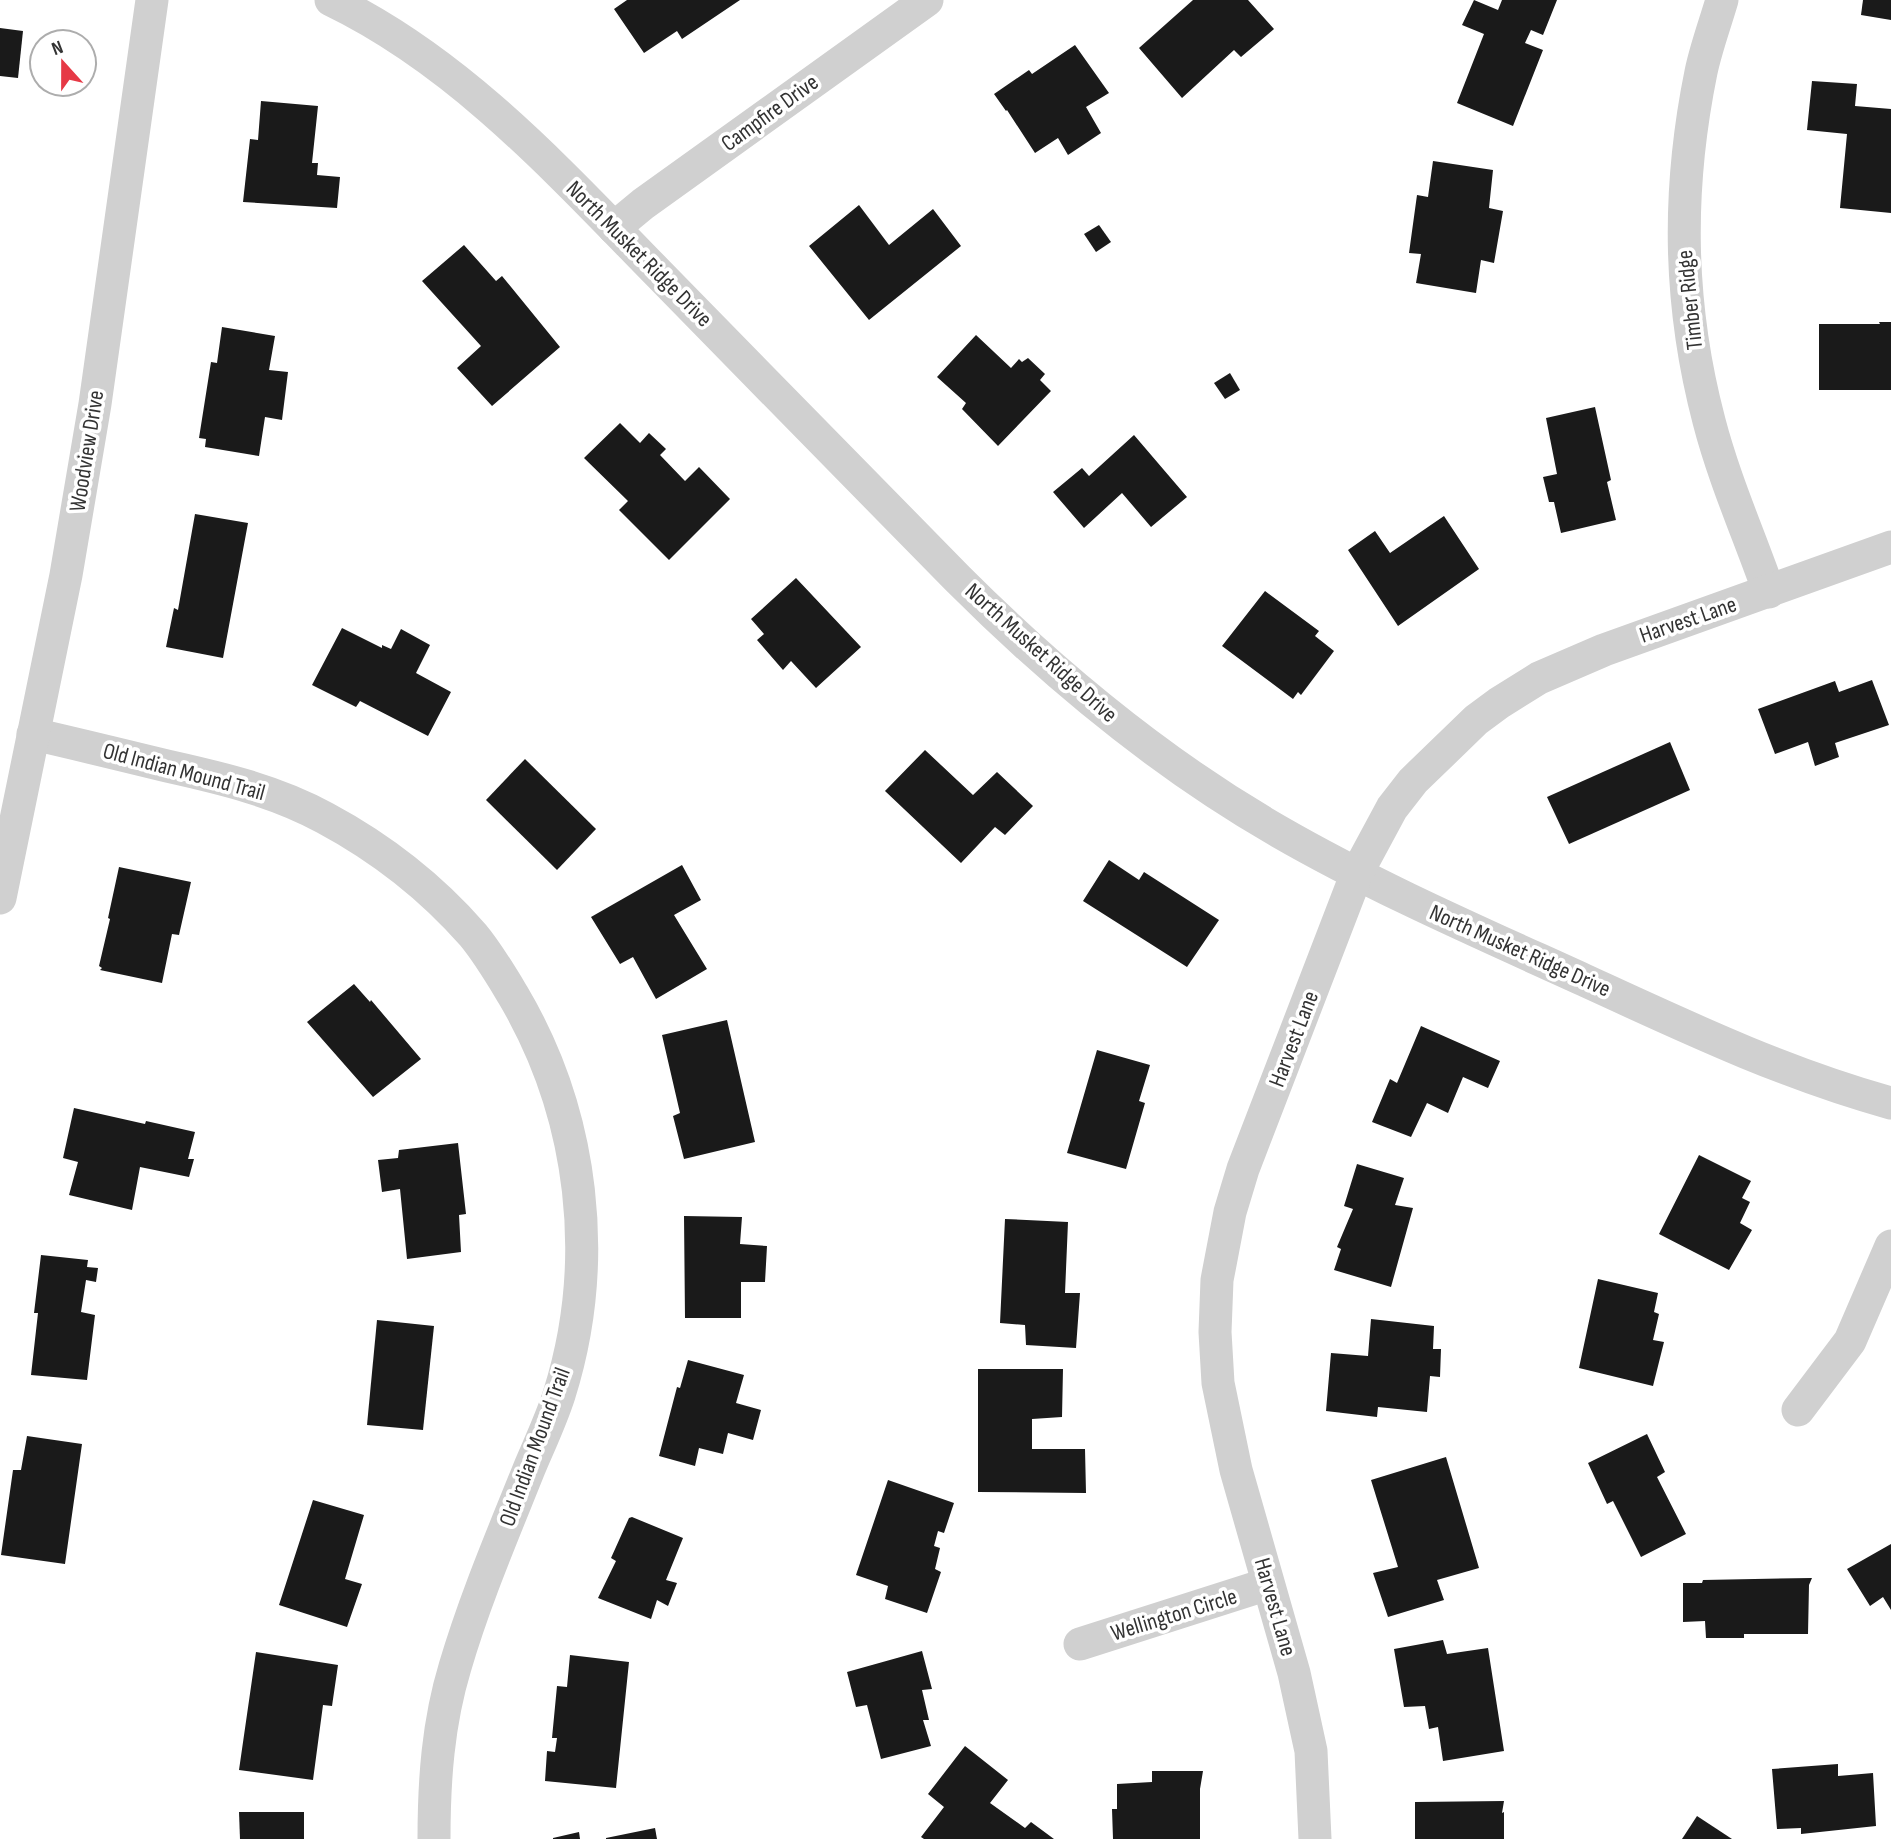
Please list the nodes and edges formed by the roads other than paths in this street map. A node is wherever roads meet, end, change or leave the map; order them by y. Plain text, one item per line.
1 (152, 0) edge
2 (331, 0) edge
3 (928, 0) edge
4 (1722, 0) edge
5 (614, 228) junction
6 (1891, 547) edge
7 (1769, 592) junction
8 (33, 734) junction
9 (1357, 873) junction
10 (0, 898) edge
11 (1891, 1104) edge
12 (1891, 1246) edge
13 (1798, 1410) dead end
14 (1268, 1584) junction
15 (1080, 1644) dead end
16 (434, 1839) edge
17 (1315, 1839) edge

1 - 8 street, Woodview Drive
2 - 5 street, North Musket Ridge Drive
3 - 5 street, Campfire Drive
4 - 7 street, Timber Ridge
5 - 9 street, North Musket Ridge Drive
6 - 7 street, Harvest Lane
7 - 9 street, Harvest Lane
8 - 10 street, Woodview Drive
8 - 16 street, Old Indian Mound Trail
9 - 11 street, North Musket Ridge Drive
9 - 14 street, Harvest Lane
12 - 13 street
14 - 15 street, Wellington Circle
14 - 17 street, Harvest Lane

